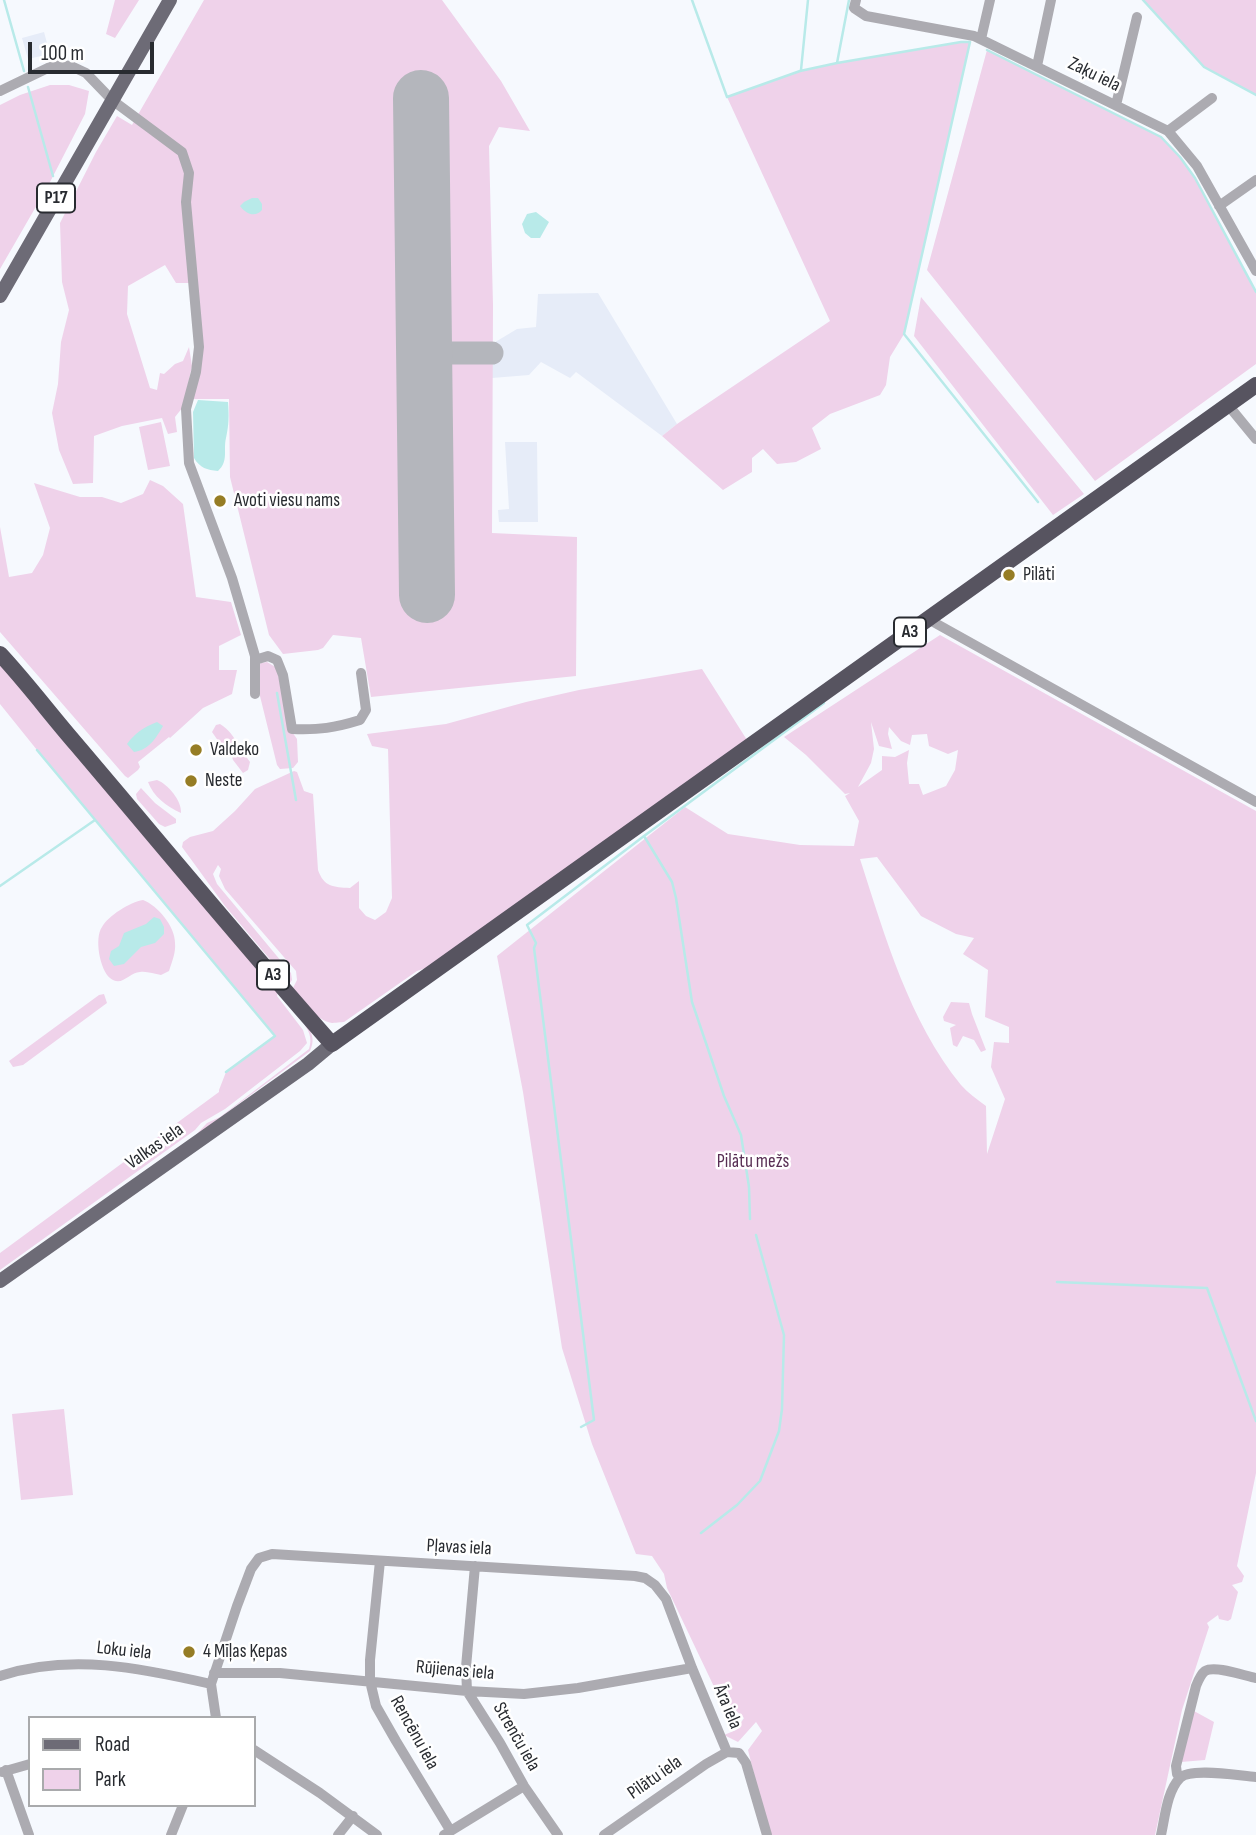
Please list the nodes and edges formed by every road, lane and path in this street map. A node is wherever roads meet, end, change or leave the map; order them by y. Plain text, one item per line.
1 (170, 0) edge
2 (856, 0) edge
3 (989, 0) edge
4 (1051, 0) edge
5 (1137, 17) dead end
6 (981, 39) junction
7 (1037, 66) junction
8 (0, 91) edge
9 (1212, 98) dead end
10 (112, 100) junction
11 (1116, 105) junction
12 (1168, 131) junction
13 (1256, 180) edge
14 (1219, 206) junction
15 (1256, 271) edge
16 (0, 296) edge
17 (1256, 385) edge
18 (1228, 405) junction
19 (1256, 439) edge
20 (928, 620) junction
21 (0, 654) edge
22 (255, 660) junction
23 (361, 673) dead end
24 (255, 694) dead end
25 (1256, 802) edge
26 (332, 1044) junction
27 (0, 1281) edge
28 (380, 1561) junction
29 (475, 1566) junction
30 (655, 1585) joint
31 (692, 1668) junction
32 (0, 1676) edge
33 (212, 1678) junction
34 (1256, 1678) edge
35 (370, 1681) junction
36 (467, 1691) junction
37 (216, 1716) edge
38 (256, 1751) edge
39 (727, 1752) junction
40 (28, 1765) edge
41 (3, 1772) edge
42 (1256, 1777) edge
43 (1180, 1778) junction
44 (524, 1786) junction
45 (182, 1807) edge
46 (353, 1816) junction
47 (447, 1833) edge
48 (29, 1835) edge
49 (171, 1835) edge
50 (338, 1835) edge
51 (377, 1835) edge
52 (558, 1835) edge
53 (604, 1835) edge
54 (766, 1835) edge
55 (1161, 1835) edge

1 - 10 main road, P17
2 - 6 street, Zaķu iela
3 - 6 street
4 - 7 street
5 - 11 street
6 - 7 street, Zaķu iela
7 - 11 street, Zaķu iela
8 - 10 street
9 - 12 street
10 - 16 main road, P17
10 - 22 street
11 - 12 street, Zaķu iela
12 - 14 street, Zaķu iela
13 - 14 street
14 - 15 street, Zaķu iela
17 - 18 highway, A3
18 - 19 street
18 - 20 highway, A3
20 - 25 street
20 - 26 highway, A3
21 - 26 highway, A3
22 - 23 street
22 - 24 street
26 - 27 main road, Valkas iela
28 - 29 street, Pļavas iela
28 - 33 street, Pļavas iela
28 - 35 street, Rencēnu iela
29 - 30 street, Pļavas iela
29 - 36 street, Strenču iela
30 - 31 street, Āra iela
31 - 36 street, Rūjienas iela
31 - 39 street, Āra iela
32 - 33 street, Loku iela
33 - 35 street, Rūjienas iela
33 - 37 street
34 - 43 street
35 - 36 street, Rūjienas iela
35 - 47 street, Rencēnu iela
36 - 44 street, Strenču iela
38 - 46 street
39 - 53 street, Pilātu iela
39 - 54 street, Āra iela
40 - 41 street
41 - 48 street
42 - 43 street
43 - 55 street
44 - 47 street
44 - 52 street, Strenču iela
45 - 49 street
46 - 50 street
46 - 51 street

